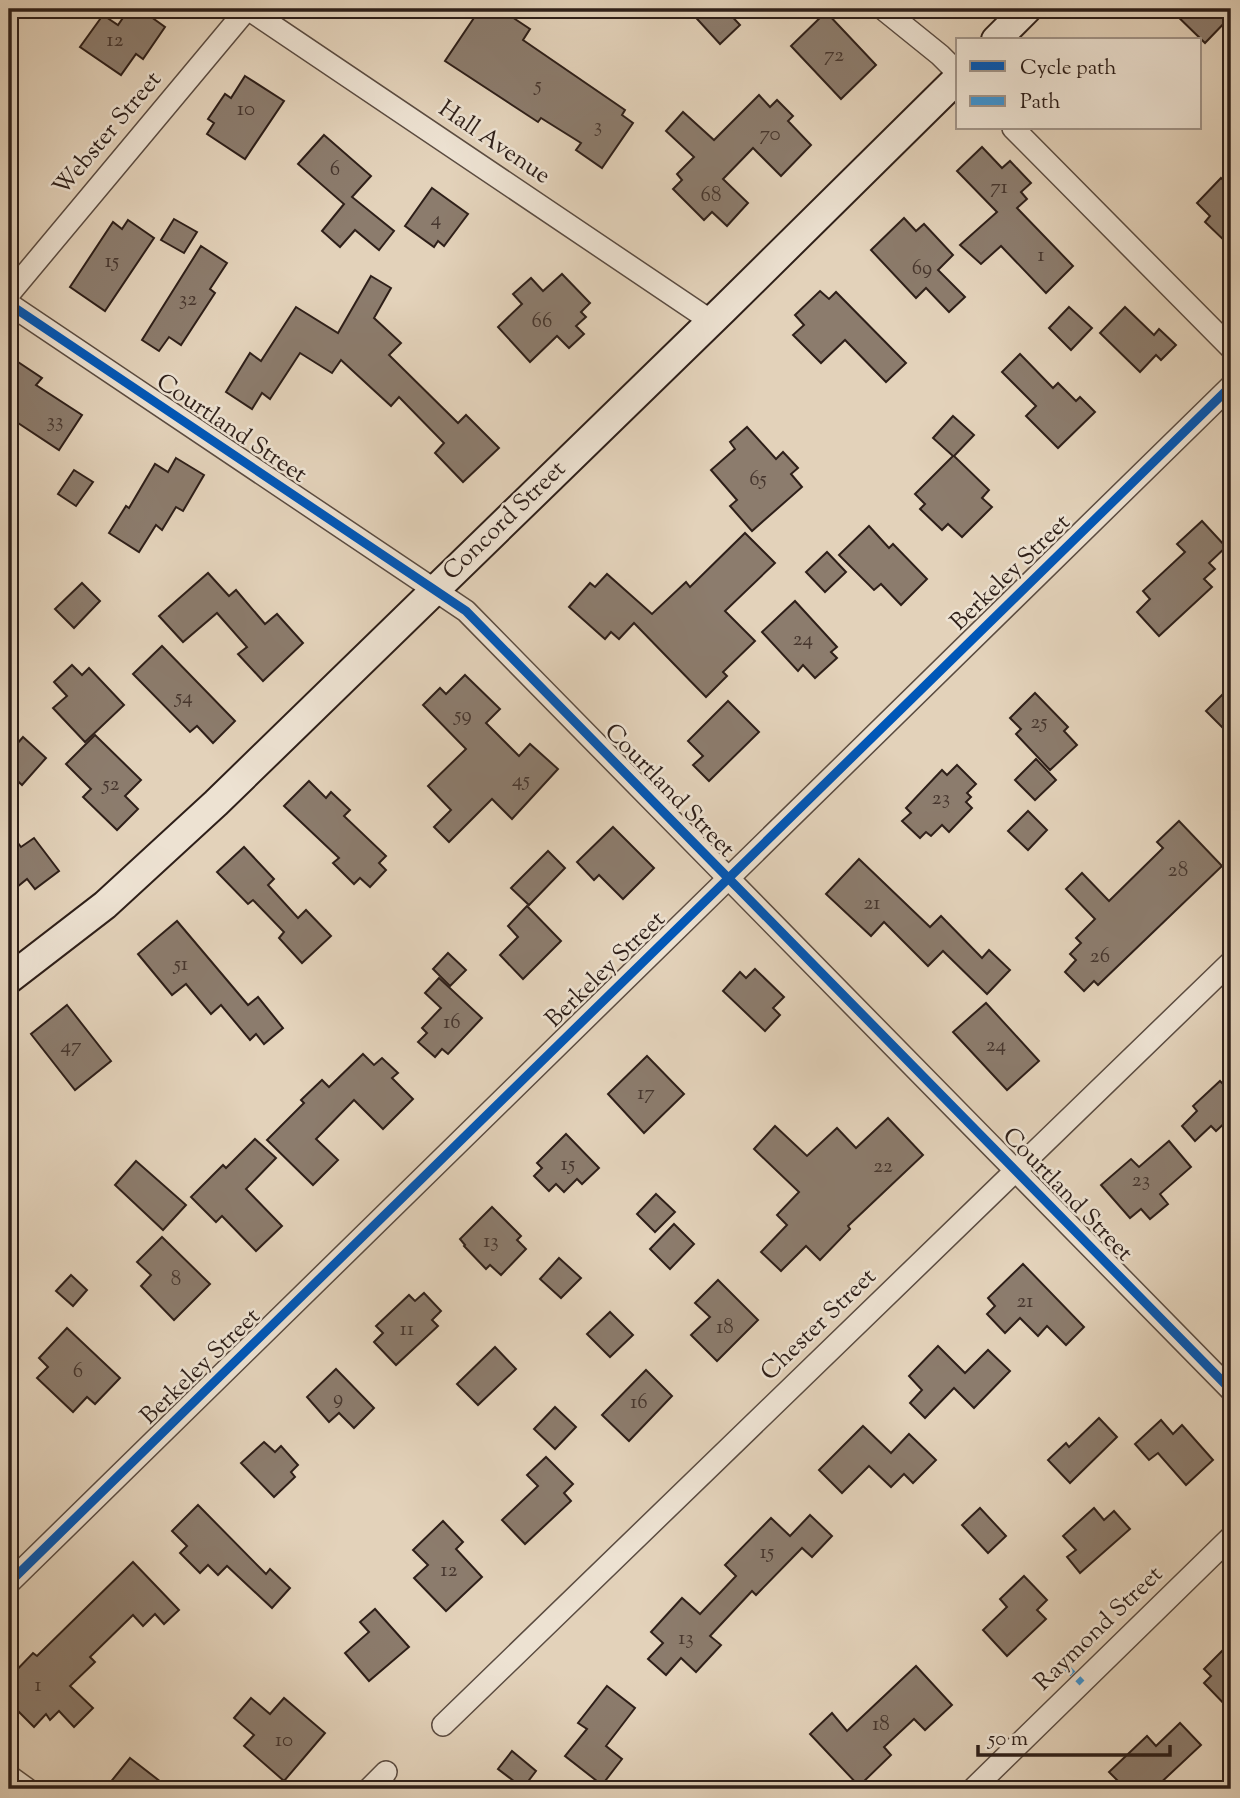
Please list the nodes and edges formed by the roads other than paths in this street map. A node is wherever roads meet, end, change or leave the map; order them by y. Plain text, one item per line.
1 (248, 9) edge
2 (883, 9) edge
3 (1027, 9) edge
4 (998, 38) edge
5 (956, 73) edge
6 (956, 77) edge
7 (1015, 130) edge
8 (9, 294) edge
9 (9, 304) edge
10 (711, 321) junction
11 (1231, 348) edge
12 (1231, 386) edge
13 (436, 588) junction
14 (727, 878) junction
15 (1231, 962) edge
16 (9, 979) edge
17 (1016, 1171) junction
18 (1231, 1391) edge
19 (1231, 1536) edge
20 (9, 1583) edge
21 (443, 1725) dead end
22 (386, 1772) dead end
23 (9, 1776) edge
24 (27, 1789) edge
25 (369, 1789) edge
26 (973, 1789) edge

1 - 8 street, Webster Street
1 - 10 street, Hall Avenue
2 - 5 street
3 - 4 main road
6 - 10 main road, Concord Street
7 - 11 street
9 - 13 street, Courtland Street
10 - 13 main road, Concord Street
12 - 14 street, Berkeley Street
13 - 14 street, Courtland Street
13 - 16 main road, Concord Street
14 - 17 street, Courtland Street
14 - 20 street, Berkeley Street
15 - 17 street, Chester Street
17 - 18 street, Courtland Street
17 - 21 street, Chester Street
19 - 26 street, Raymond Street
22 - 25 street
23 - 24 street

